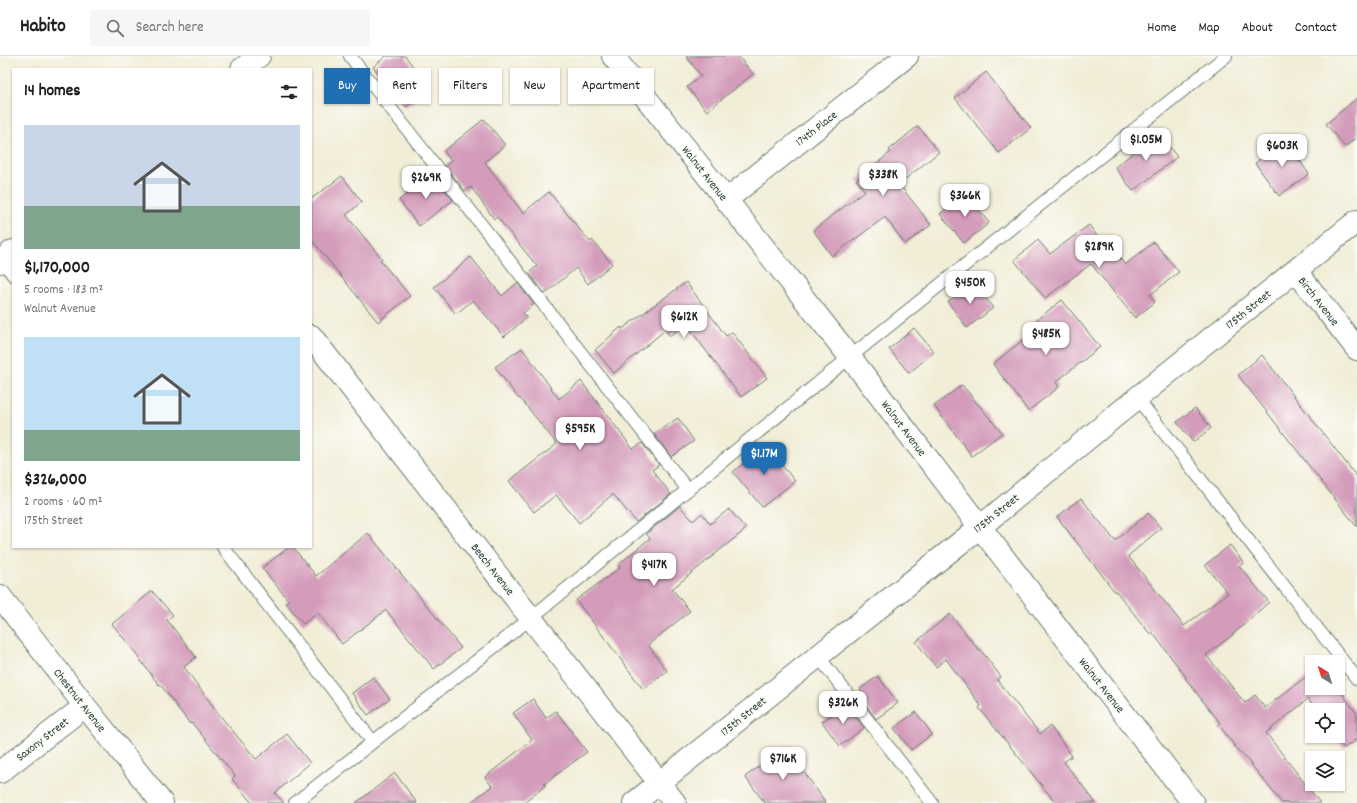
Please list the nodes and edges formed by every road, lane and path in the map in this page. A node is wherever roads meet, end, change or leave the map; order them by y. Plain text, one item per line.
1 (259, 56) edge
2 (350, 56) edge
3 (613, 56) edge
4 (907, 56) edge
5 (1226, 56) edge
6 (243, 68) edge
7 (726, 200) junction
8 (1357, 221) edge
9 (1296, 271) junction
10 (312, 337) edge
11 (1357, 349) edge
12 (850, 358) junction
13 (1137, 398) junction
14 (688, 490) junction
15 (980, 527) junction
16 (224, 548) edge
17 (0, 596) edge
18 (531, 618) junction
19 (818, 656) junction
20 (1357, 679) edge
21 (85, 706) junction
22 (373, 742) junction
23 (0, 772) edge
24 (659, 782) junction
25 (162, 803) edge
26 (295, 803) edge
27 (634, 803) edge
28 (675, 803) edge
29 (932, 803) edge
30 (1193, 803) edge

1 - 6 street
2 - 14 lane
3 - 7 street, Walnut Avenue
4 - 7 street, 174th Place
5 - 12 lane
7 - 12 street, Walnut Avenue
8 - 9 street, 175th Street
9 - 11 street, Birch Avenue
9 - 13 street, 175th Street
10 - 18 street, Beech Avenue
12 - 14 lane
12 - 15 street, Walnut Avenue
13 - 15 street, 175th Street
13 - 20 lane
14 - 18 lane
15 - 19 street, 175th Street
15 - 30 street, Walnut Avenue
16 - 22 lane
17 - 21 street, Chestnut Avenue
18 - 22 lane
18 - 24 street, Beech Avenue
19 - 24 street, 175th Street
19 - 29 lane
21 - 23 street, Saxony Street
21 - 25 street, Chestnut Avenue
22 - 26 lane
24 - 27 street, 175th Street
24 - 28 street, Beech Avenue

